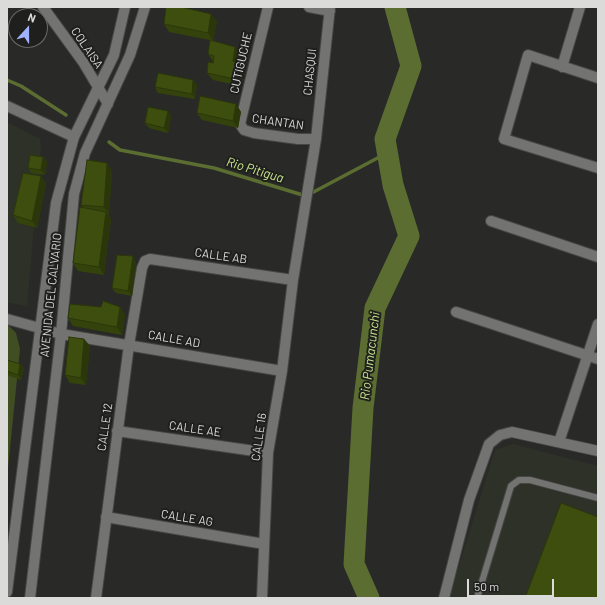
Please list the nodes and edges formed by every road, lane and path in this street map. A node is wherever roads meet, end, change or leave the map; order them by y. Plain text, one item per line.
1 (43, 7) edge
2 (125, 7) edge
3 (145, 7) edge
4 (268, 7) edge
5 (309, 7) edge
6 (580, 7) edge
7 (330, 9) edge
8 (562, 67) junction
9 (598, 78) edge
10 (97, 87) junction
11 (108, 104) junction
12 (7, 106) edge
13 (240, 124) joint
14 (74, 137) junction
15 (316, 139) junction
16 (598, 168) edge
17 (491, 221) dead end
18 (303, 225) joint
19 (598, 257) edge
20 (145, 261) joint
21 (293, 280) junction
22 (456, 312) dead end
23 (7, 319) edge
24 (598, 324) edge
25 (40, 327) junction
26 (61, 334) junction
27 (129, 345) junction
28 (593, 357) edge
29 (282, 371) junction
30 (118, 431) junction
31 (559, 442) junction
32 (598, 451) edge
33 (268, 453) junction
34 (598, 498) edge
35 (106, 518) junction
36 (264, 544) junction
37 (7, 592) edge
38 (30, 598) edge
39 (96, 598) edge
40 (262, 598) edge
41 (444, 598) edge
42 (477, 598) edge

1 - 10 street, COLAISA
2 - 10 street, AVENIDA DEL CALVARIO
3 - 11 street, AVENIDA DEL CALVARIO
4 - 13 street, CUTIGUCHE
5 - 7 street
6 - 8 street
7 - 15 street, CHASQUI
8 - 9 street
8 - 16 street
10 - 11 street, COLAISA
10 - 14 street, AVENIDA DEL CALVARIO
11 - 26 street, AVENIDA DEL CALVARIO
12 - 14 street
13 - 15 street, CHANTAN
14 - 25 street, AVENIDA DEL CALVARIO
15 - 18 street, CHASQUI
17 - 19 street
18 - 21 street, CALLE 16
20 - 21 street, CALLE AB
20 - 27 street, CALLE 12
21 - 29 street, CALLE 16
22 - 28 street
23 - 25 street, CALLE AD
24 - 28 street
25 - 26 street, CALLE AD
25 - 37 street, AVENIDA DEL CALVARIO
26 - 27 street, CALLE AD
26 - 38 street, AVENIDA DEL CALVARIO
27 - 29 street, CALLE AD
27 - 30 street, CALLE 12
28 - 31 street
29 - 33 street, CALLE 16
30 - 33 street, CALLE AE
30 - 35 street, CALLE 12
31 - 32 street
31 - 41 street
33 - 36 street, CALLE 16
34 - 42 lane
35 - 36 street, CALLE AG
35 - 39 street, CALLE 12
36 - 40 street, CALLE 16

